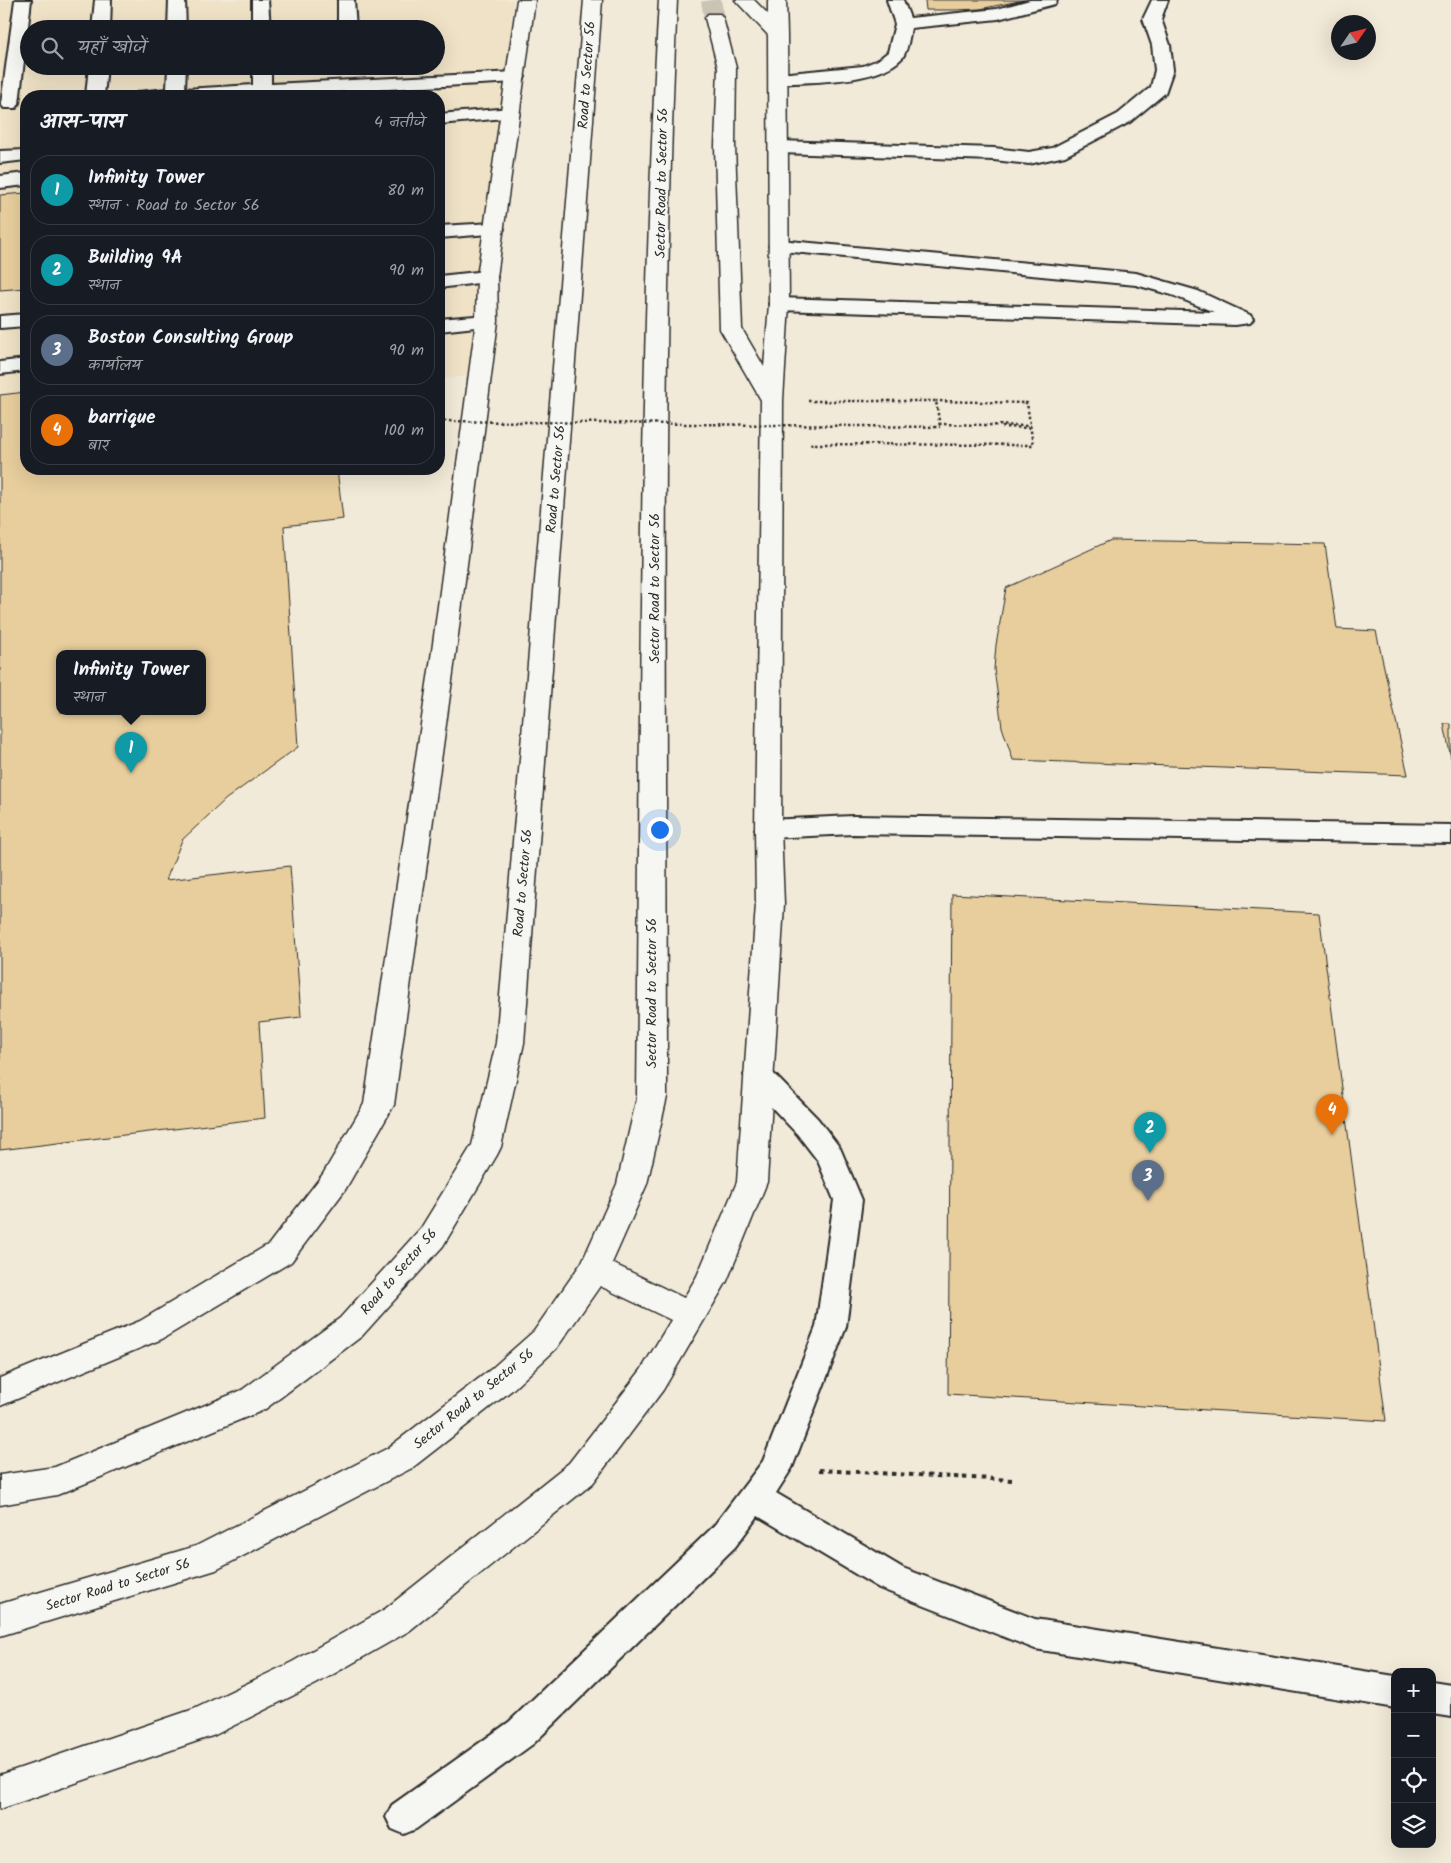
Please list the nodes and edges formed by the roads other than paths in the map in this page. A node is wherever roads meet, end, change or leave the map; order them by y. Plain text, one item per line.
1 (24, 0) edge
2 (103, 0) edge
3 (177, 0) edge
4 (260, 0) edge
5 (346, 0) edge
6 (526, 0) edge
7 (592, 0) edge
8 (668, 0) edge
9 (744, 0) edge
10 (777, 0) edge
11 (895, 0) edge
12 (1049, 0) edge
13 (1160, 0) edge
14 (714, 18) tunnel mouth
15 (22, 20) edge
16 (102, 20) edge
17 (177, 20) edge
18 (261, 20) edge
19 (347, 20) edge
20 (904, 24) junction
21 (20, 35) edge
22 (778, 35) junction
23 (97, 75) edge
24 (177, 75) edge
25 (262, 75) edge
26 (349, 75) edge
27 (516, 77) junction
28 (779, 79) junction
29 (350, 87) junction
30 (96, 90) edge
31 (176, 90) edge
32 (262, 90) edge
33 (284, 90) edge
34 (12, 104) edge
35 (511, 113) junction
36 (445, 118) edge
37 (779, 147) junction
38 (20, 155) edge
39 (0, 157) edge
40 (20, 180) edge
41 (0, 182) edge
42 (494, 229) junction
43 (445, 232) edge
44 (779, 246) junction
45 (487, 277) junction
46 (445, 281) edge
47 (779, 304) junction
48 (20, 320) edge
49 (487, 321) junction
50 (0, 322) edge
51 (445, 324) edge
52 (20, 366) edge
53 (0, 368) edge
54 (772, 400) junction
55 (768, 829) junction
56 (1451, 834) edge
57 (758, 1075) junction
58 (594, 1269) junction
59 (690, 1315) junction
60 (0, 1392) edge
61 (0, 1490) edge
62 (754, 1497) junction
63 (0, 1620) edge
64 (1391, 1691) edge
65 (1436, 1699) edge
66 (1451, 1701) edge
67 (0, 1792) edge
68 (404, 1817) dead end

1 - 15 lane
2 - 16 lane
3 - 17 lane
4 - 18 lane
5 - 19 lane
6 - 27 street
7 - 61 street, Road to Sector 56
8 - 58 street, Sector Road to Sector 56
9 - 22 street
10 - 22 street
11 - 20 lane
12 - 20 lane
13 - 37 lane
14 - 54 street
20 - 28 lane
21 - 34 lane
22 - 28 street
23 - 30 lane
24 - 31 lane
25 - 32 lane
26 - 29 lane
27 - 29 lane
27 - 35 street
28 - 37 street
29 - 33 lane
35 - 36 lane
35 - 42 street
37 - 44 street
38 - 39 lane
40 - 41 lane
42 - 43 lane
42 - 45 street
44 - 47 street
44 - 47 lane
45 - 46 lane
45 - 49 street
47 - 54 street
48 - 50 lane
49 - 51 lane
49 - 60 street
52 - 53 lane
54 - 55 street
55 - 56 lane
55 - 57 street
57 - 59 street
57 - 62 lane
58 - 59 street
58 - 63 street, Sector Road to Sector 56
59 - 67 street
62 - 64 lane
62 - 68 lane
65 - 66 lane

